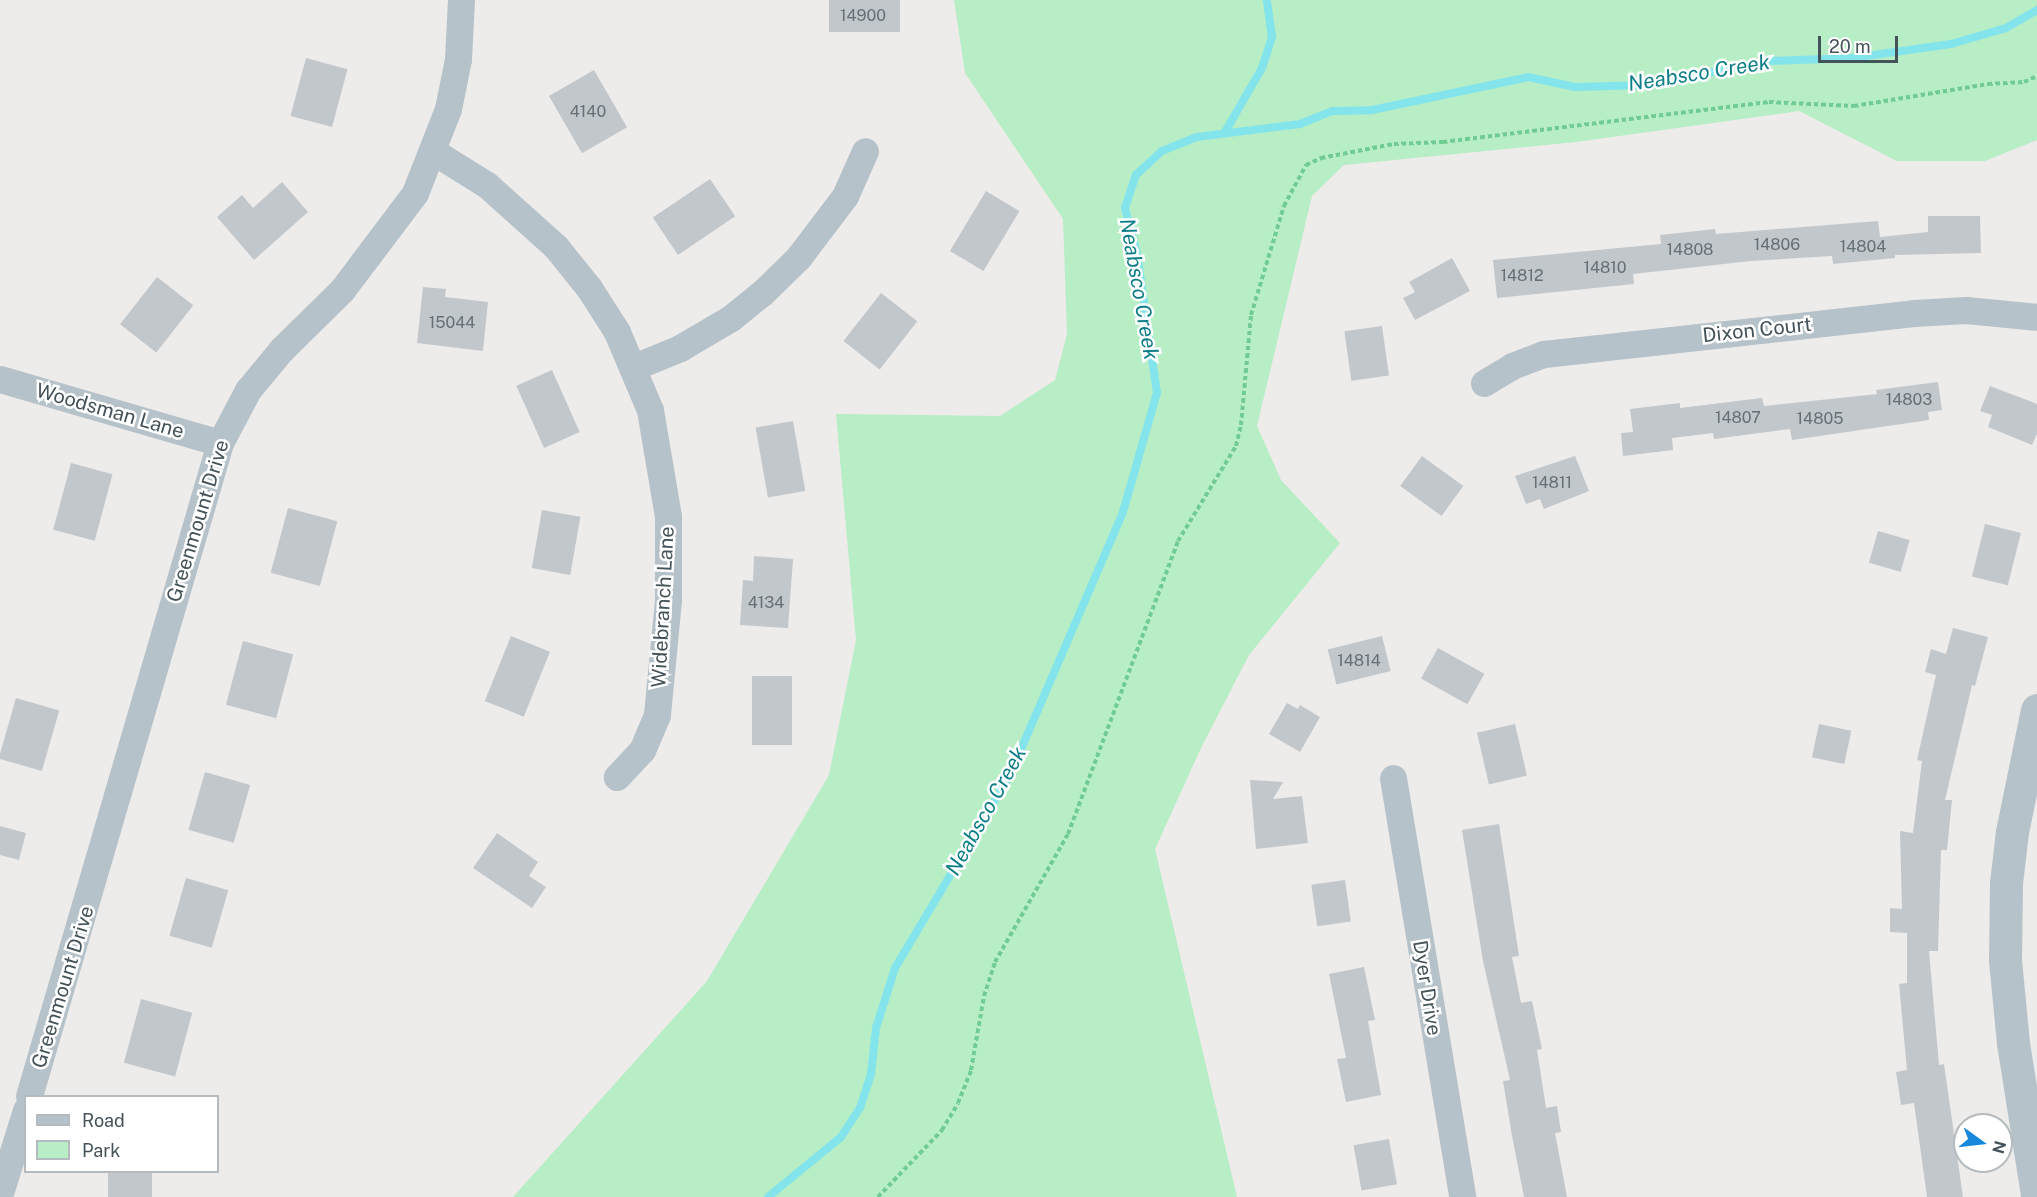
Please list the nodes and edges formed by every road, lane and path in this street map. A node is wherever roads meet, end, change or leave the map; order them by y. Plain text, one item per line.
1 (461, 0) edge
2 (2037, 76) edge
3 (865, 151) dead end
4 (434, 153) junction
5 (2037, 317) edge
6 (634, 367) junction
7 (0, 379) edge
8 (1484, 383) dead end
9 (220, 443) junction
10 (2037, 710) edge
11 (617, 777) dead end
12 (1393, 778) dead end
13 (29, 1095) edge
14 (24, 1116) edge
15 (0, 1193) edge
16 (2037, 1195) edge
17 (878, 1197) edge
18 (1462, 1197) edge

1 - 4 street, Greenmount Drive
2 - 17 path
3 - 6 street
4 - 6 street, Widebranch Lane
4 - 9 street, Greenmount Drive
5 - 8 street, Dixon Court
6 - 11 street, Widebranch Lane
7 - 9 street, Woodsman Lane
9 - 13 street, Greenmount Drive
10 - 16 street
12 - 18 street, Dyer Drive
14 - 15 street

